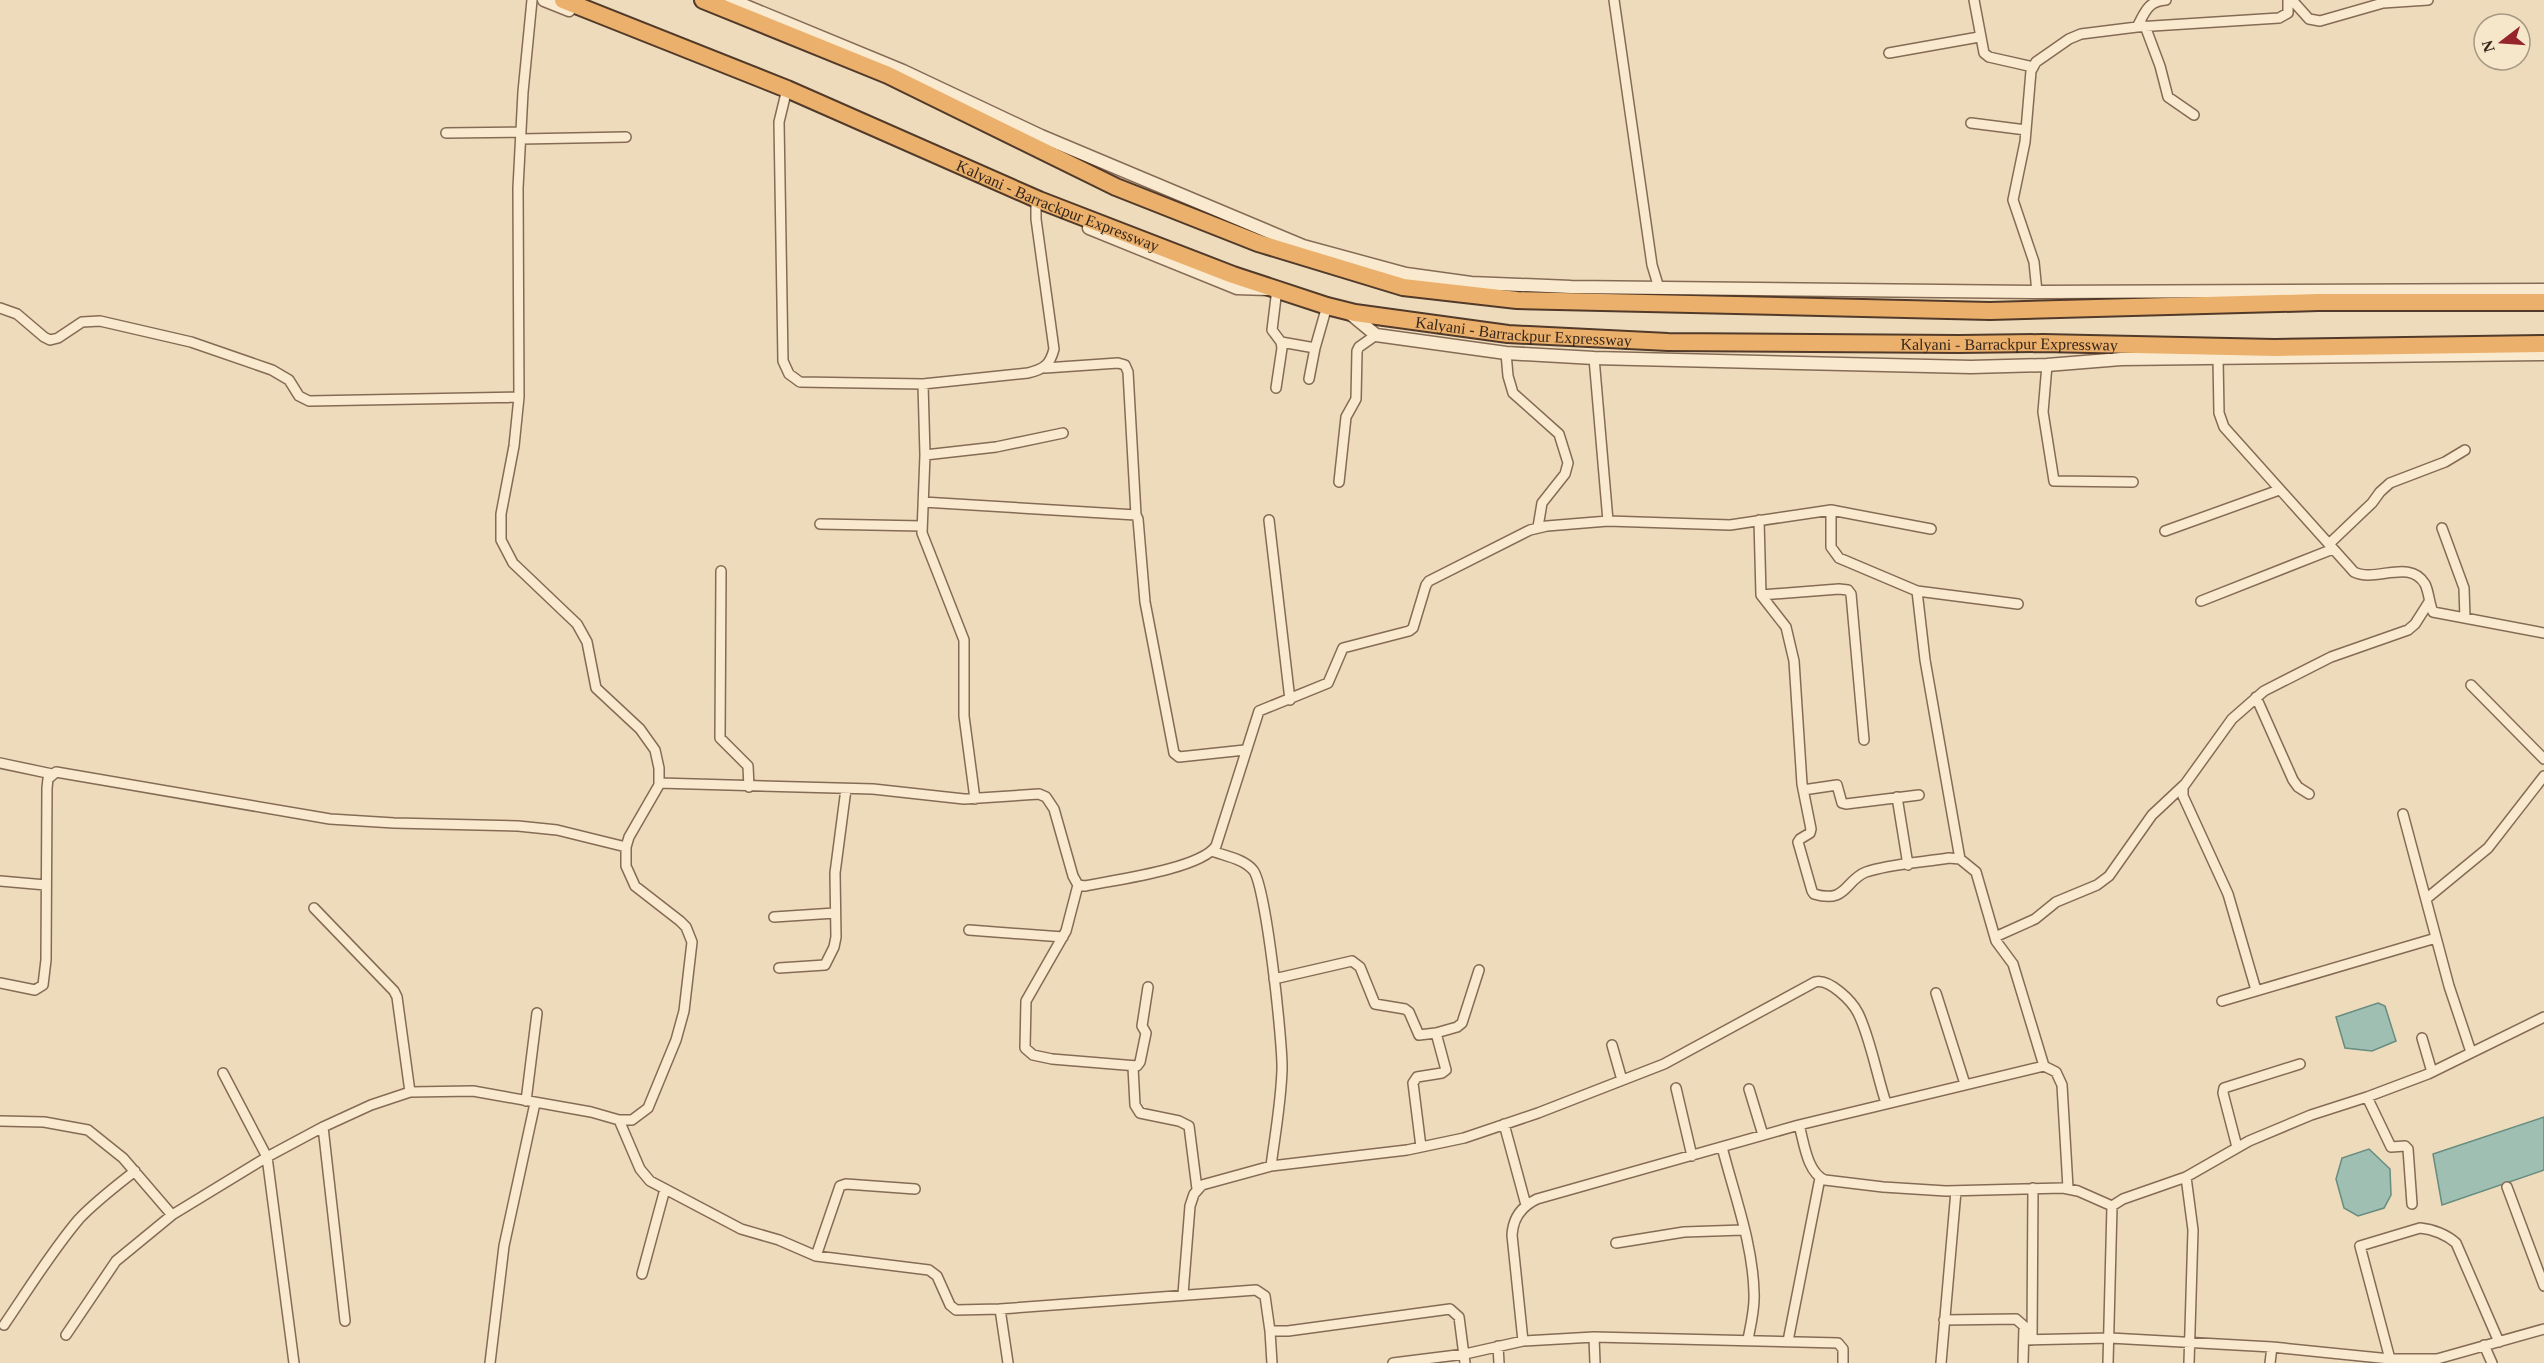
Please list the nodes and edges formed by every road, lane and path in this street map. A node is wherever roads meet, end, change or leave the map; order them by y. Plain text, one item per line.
1 (532, 0) edge
2 (544, 0) edge
3 (563, 0) edge
4 (703, 0) edge
5 (731, 0) edge
6 (1614, 0) edge
7 (1974, 0) edge
8 (2166, 0) edge
9 (2290, 0) edge
10 (2428, 0) edge
11 (2411, 1) edge
12 (2148, 3) edge
13 (2141, 26) junction
14 (792, 30) junction
15 (1979, 37) junction
16 (1888, 53) dead end
17 (2033, 67) junction
18 (786, 92) junction
19 (2194, 115) dead end
20 (1971, 123) dead end
21 (2026, 130) junction
22 (446, 133) dead end
23 (521, 136) junction
24 (626, 137) dead end
25 (1037, 203) junction
26 (1659, 288) junction
27 (1277, 289) junction
28 (2544, 290) edge
29 (2037, 292) junction
30 (2544, 302) edge
31 (1327, 306) junction
32 (0, 308) edge
33 (1346, 311) junction
34 (1376, 335) junction
35 (1281, 342) junction
36 (2544, 344) edge
37 (1315, 348) junction
38 (1506, 353) junction
39 (2544, 354) edge
40 (1594, 358) junction
41 (2218, 358) junction
42 (2048, 365) junction
43 (1045, 368) junction
44 (1309, 379) dead end
45 (923, 384) junction
46 (1276, 388) dead end
47 (519, 397) junction
48 (1063, 433) dead end
49 (2464, 450) dead end
50 (925, 455) junction
51 (1339, 482) dead end
52 (2133, 482) dead end
53 (2279, 490) junction
54 (923, 502) junction
55 (1831, 510) junction
56 (1136, 515) junction
57 (1269, 520) dead end
58 (1759, 520) junction
59 (1608, 521) junction
60 (820, 524) dead end
61 (922, 526) junction
62 (1538, 527) junction
63 (1931, 528) dead end
64 (2442, 528) dead end
65 (2165, 531) dead end
66 (2331, 547) junction
67 (721, 571) dead end
68 (1917, 591) junction
69 (1761, 595) junction
70 (2201, 601) dead end
71 (2429, 602) junction
72 (2018, 604) dead end
73 (2465, 618) junction
74 (2544, 633) edge
75 (2471, 685) dead end
76 (2256, 697) junction
77 (1290, 700) junction
78 (1864, 740) dead end
79 (1245, 750) junction
80 (2544, 759) edge
81 (0, 763) edge
82 (52, 774) junction
83 (2544, 776) edge
84 (659, 783) junction
85 (2184, 785) junction
86 (749, 787) junction
87 (846, 789) junction
88 (1803, 790) junction
89 (2309, 794) dead end
90 (1920, 795) dead end
91 (1897, 797) junction
92 (975, 799) junction
93 (2403, 814) dead end
94 (626, 847) junction
95 (1212, 851) junction
96 (1960, 859) junction
97 (1908, 865) junction
98 (0, 881) edge
99 (46, 885) junction
100 (1078, 885) junction
101 (2426, 899) junction
102 (314, 908) dead end
103 (835, 913) junction
104 (774, 917) dead end
105 (969, 930) dead end
106 (1063, 937) junction
107 (1995, 937) junction
108 (2436, 938) junction
109 (779, 968) dead end
110 (1479, 970) dead end
111 (1274, 979) junction
112 (0, 983) edge
113 (1148, 987) dead end
114 (2256, 990) junction
115 (1936, 993) dead end
116 (2222, 1001) dead end
117 (537, 1013) dead end
118 (2544, 1017) edge
119 (1436, 1033) junction
120 (2422, 1038) dead end
121 (1612, 1045) dead end
122 (2471, 1052) junction
123 (2300, 1064) dead end
124 (2044, 1066) junction
125 (1133, 1067) junction
126 (2432, 1072) junction
127 (223, 1073) dead end
128 (1622, 1080) junction
129 (1965, 1084) junction
130 (1676, 1088) dead end
131 (1749, 1089) dead end
132 (410, 1092) junction
133 (2367, 1097) junction
134 (530, 1102) junction
135 (1886, 1103) junction
136 (619, 1120) junction
137 (0, 1121) edge
138 (1504, 1124) junction
139 (1799, 1125) junction
140 (323, 1127) junction
141 (1763, 1135) junction
142 (1421, 1147) junction
143 (1722, 1147) junction
144 (2237, 1147) junction
145 (1692, 1156) junction
146 (267, 1157) junction
147 (1271, 1166) junction
148 (135, 1171) junction
149 (2186, 1177) junction
150 (1820, 1178) junction
151 (2508, 1187) dead end
152 (2033, 1188) junction
153 (2068, 1188) junction
154 (665, 1189) junction
155 (1197, 1189) junction
156 (915, 1190) dead end
157 (1956, 1191) junction
158 (2412, 1204) dead end
159 (1526, 1205) junction
160 (2112, 1206) junction
161 (172, 1215) junction
162 (1743, 1230) junction
163 (1616, 1243) dead end
164 (816, 1256) junction
165 (642, 1274) dead end
166 (2542, 1274) edge
167 (2544, 1287) edge
168 (1183, 1294) junction
169 (1000, 1309) junction
170 (1944, 1320) junction
171 (345, 1321) dead end
172 (4, 1325) dead end
173 (2544, 1329) edge
174 (1270, 1331) junction
175 (66, 1335) dead end
176 (1594, 1337) junction
177 (2110, 1338) junction
178 (1748, 1340) junction
179 (2028, 1340) junction
180 (1523, 1341) junction
181 (1788, 1341) junction
182 (2499, 1342) junction
183 (2191, 1343) junction
184 (2484, 1345) junction
185 (1498, 1346) junction
186 (2272, 1347) junction
187 (1465, 1358) edge
188 (2355, 1359) edge
189 (2390, 1359) junction
190 (2429, 1361) edge
191 (294, 1363) edge
192 (490, 1363) edge
193 (1008, 1363) edge
194 (1272, 1363) edge
195 (1393, 1363) edge
196 (1499, 1363) edge
197 (1595, 1363) edge
198 (1843, 1363) edge
199 (1941, 1363) edge
200 (2023, 1363) edge
201 (2108, 1363) edge
202 (2189, 1363) edge
203 (2270, 1363) edge
204 (2492, 1363) edge

1 - 23 street
2 - 18 street
3 - 18 highway, Kalyani - Barrackpur Expressway
4 - 14 highway, Kalyani - Barrackpur Expressway
5 - 14 street
6 - 26 street
7 - 15 street
8 - 12 street
9 - 11 street
9 - 13 street
10 - 11 street
12 - 13 street
13 - 17 street
13 - 19 street
14 - 26 street
14 - 30 highway, Kalyani - Barrackpur Expressway
15 - 16 street
15 - 17 street
17 - 21 street
18 - 25 highway, Kalyani - Barrackpur Expressway
18 - 45 street
20 - 21 street
21 - 29 street
22 - 23 street
23 - 24 street
23 - 47 street
25 - 27 highway, Kalyani - Barrackpur Expressway
25 - 43 street
26 - 29 street
27 - 31 highway, Kalyani - Barrackpur Expressway
27 - 35 street
28 - 29 street
31 - 33 highway, Kalyani - Barrackpur Expressway
31 - 37 street
32 - 47 street
33 - 34 street
33 - 36 highway, Kalyani - Barrackpur Expressway
34 - 38 street
34 - 51 street
35 - 37 street
35 - 46 street
37 - 44 street
38 - 40 street
38 - 62 street
39 - 41 street
40 - 42 street
40 - 59 street
41 - 42 street
41 - 53 street
42 - 52 street
43 - 45 street
43 - 56 street
45 - 50 street
47 - 84 street
48 - 50 street
49 - 66 street
50 - 54 street
53 - 65 street
53 - 66 street
54 - 56 street
54 - 61 street
55 - 58 street
55 - 63 street
55 - 68 street
56 - 79 street
57 - 77 street
58 - 59 street
58 - 69 street
59 - 62 street
60 - 61 street
61 - 92 street
62 - 77 street
64 - 73 street
66 - 70 street
66 - 71 street
67 - 86 street
68 - 72 street
68 - 96 street
69 - 78 street
69 - 88 street
71 - 73 street
71 - 76 street
73 - 74 street
75 - 80 street
76 - 85 street
76 - 89 street
77 - 79 street
79 - 95 street
81 - 82 street
82 - 94 street
82 - 99 street
83 - 101 street
84 - 86 street
84 - 94 street
85 - 107 street
85 - 114 street
86 - 87 street
87 - 92 street
87 - 103 street
88 - 91 street
88 - 97 street
90 - 91 street
91 - 97 street
92 - 100 street
93 - 101 street
94 - 136 street
95 - 100 street
95 - 111 street
96 - 97 street
96 - 107 street
98 - 99 street
99 - 112 street
100 - 106 street
101 - 108 street
102 - 132 street
103 - 104 street
103 - 109 street
105 - 106 street
106 - 125 street
107 - 124 street
108 - 114 street
108 - 122 street
110 - 119 street
111 - 119 street
111 - 147 street
113 - 125 street
114 - 116 street
115 - 129 street
117 - 134 street
118 - 122 street
119 - 142 street
120 - 126 street
121 - 128 street
122 - 126 street
123 - 144 street
124 - 129 street
124 - 153 street
125 - 155 street
126 - 133 street
127 - 146 street
128 - 135 street
128 - 138 street
129 - 135 street
130 - 145 street
131 - 141 street
132 - 134 street
132 - 140 street
133 - 144 street
133 - 158 street
134 - 136 street
134 - 192 street
135 - 139 street
136 - 154 street
137 - 148 street
138 - 142 street
138 - 159 street
139 - 141 street
139 - 150 street
140 - 146 street
140 - 171 street
141 - 143 street
142 - 147 street
143 - 145 street
143 - 162 street
144 - 149 street
145 - 159 street
146 - 161 street
146 - 191 street
147 - 155 street
148 - 161 street
148 - 172 street
149 - 160 street
149 - 183 street
150 - 157 street
150 - 181 street
151 - 166 street
152 - 153 street
152 - 157 street
152 - 179 street
153 - 160 street
154 - 164 street
154 - 165 street
155 - 168 street
156 - 164 street
157 - 170 street
159 - 180 street
160 - 177 street
161 - 175 street
162 - 163 street
162 - 178 street
164 - 169 street
166 - 167 street
168 - 169 street
168 - 174 street
169 - 193 street
170 - 179 street
170 - 199 street
173 - 182 street
174 - 187 street
174 - 194 street
176 - 178 street
176 - 180 street
176 - 197 street
177 - 179 street
177 - 183 street
177 - 201 street
178 - 181 street
179 - 200 street
180 - 185 street
181 - 198 street
182 - 184 street
182 - 189 street
183 - 186 street
183 - 202 street
184 - 190 street
184 - 204 street
185 - 187 street
185 - 196 street
186 - 188 street
186 - 203 street
187 - 195 street
188 - 189 street
189 - 190 street

